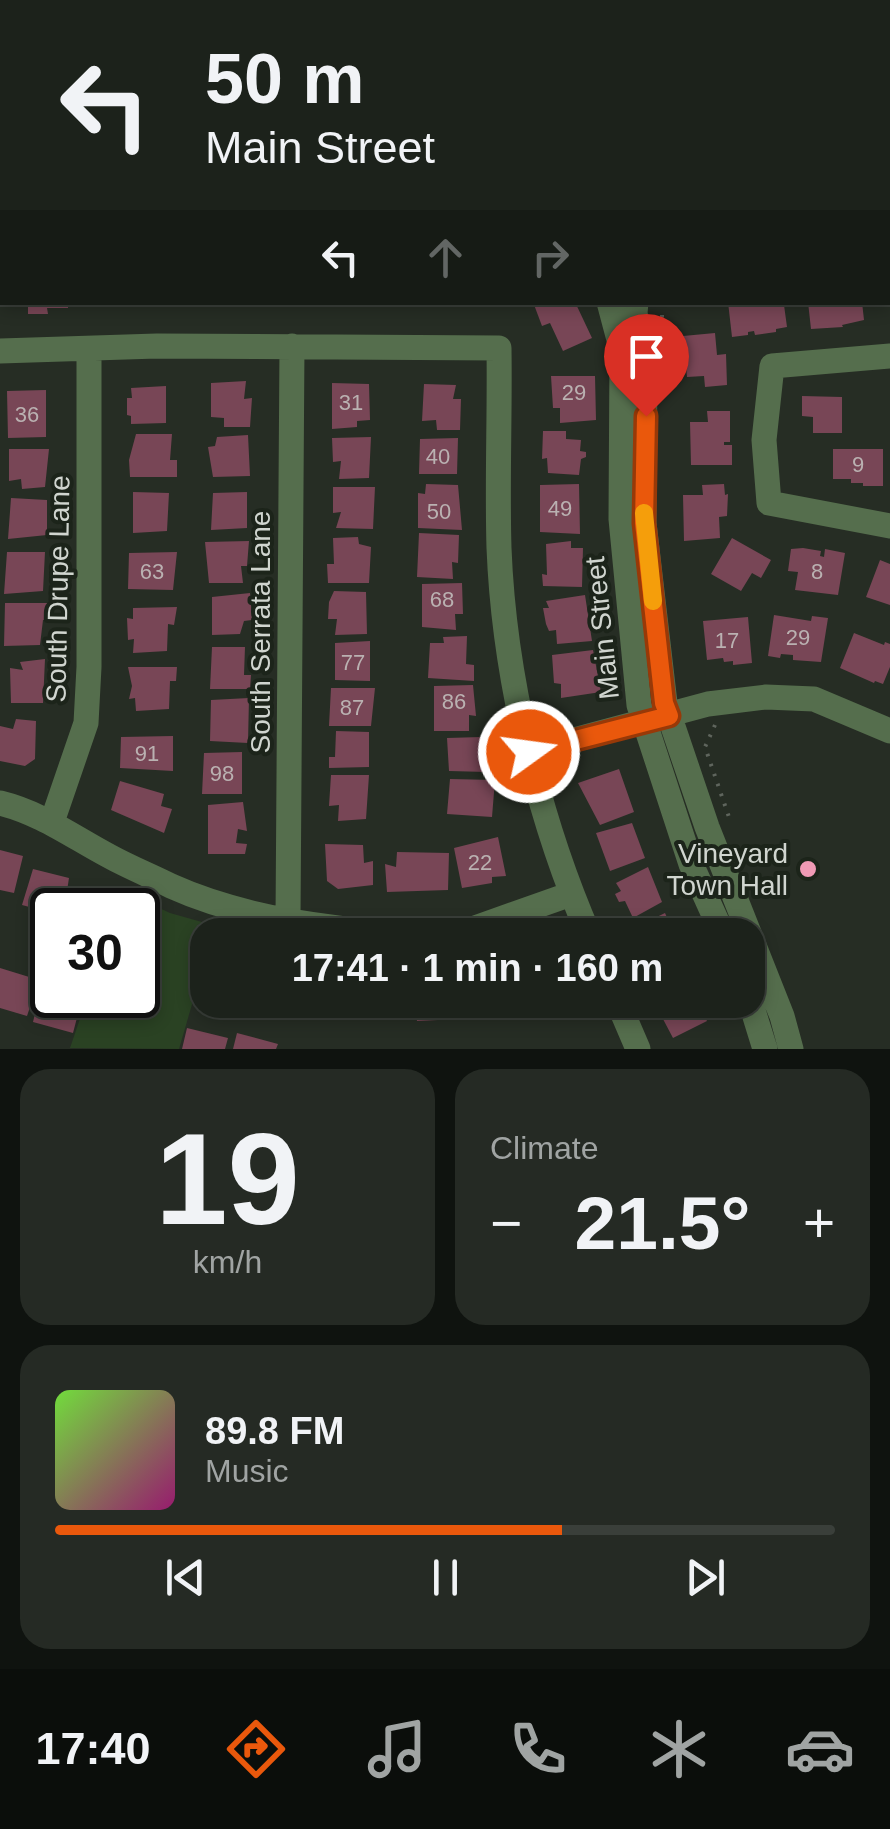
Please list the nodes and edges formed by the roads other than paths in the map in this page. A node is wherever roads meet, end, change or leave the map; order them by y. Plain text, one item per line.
1 (610, 305) edge
2 (635, 305) edge
3 (292, 346) junction
4 (0, 351) edge
5 (89, 351) junction
6 (890, 356) edge
7 (890, 526) edge
8 (657, 720) junction
9 (890, 731) edge
10 (529, 752) junction
11 (0, 803) edge
12 (52, 822) junction
13 (571, 894) junction
14 (281, 918) edge
15 (288, 918) edge
16 (503, 918) edge
17 (582, 918) edge
18 (715, 918) edge
19 (625, 1018) edge
20 (755, 1018) edge
21 (638, 1049) edge
22 (765, 1049) edge
23 (790, 1049) edge

1 - 8 street, Main Street
2 - 8 street, Main Street
3 - 5 street
3 - 10 street
3 - 15 street, South Serrata Lane
4 - 5 street
5 - 12 street, South Drupe Lane
6 - 7 street
8 - 9 street
8 - 10 street
8 - 18 street, Main Street
8 - 23 street, Main Street
10 - 13 street
11 - 12 street
12 - 14 street
13 - 16 street
13 - 17 street
19 - 21 street
20 - 22 street

